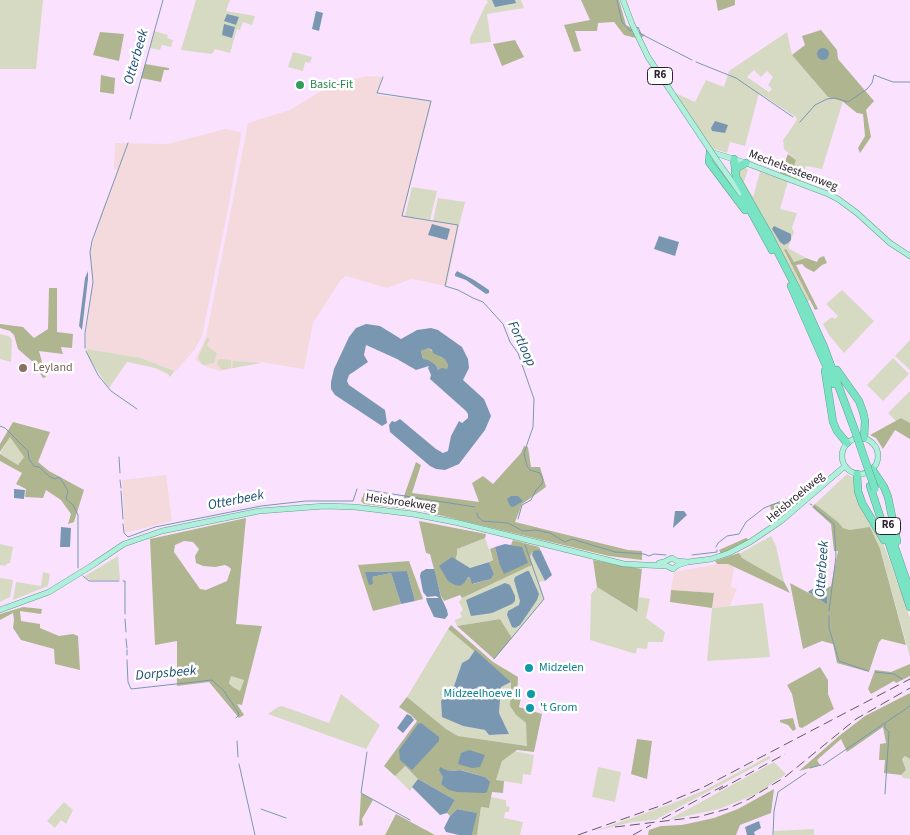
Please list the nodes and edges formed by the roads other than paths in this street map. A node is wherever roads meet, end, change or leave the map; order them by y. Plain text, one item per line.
1 (623, 0) edge
2 (709, 149) junction
3 (734, 159) junction
4 (746, 164) junction
5 (735, 172) junction
6 (743, 197) junction
7 (762, 234) junction
8 (772, 242) junction
9 (910, 256) edge
10 (824, 354) junction
11 (864, 438) junction
12 (847, 443) junction
13 (846, 468) junction
14 (872, 469) junction
15 (857, 474) junction
16 (898, 562) junction
17 (667, 563) junction
18 (678, 563) junction
19 (910, 591) edge
20 (910, 606) edge
21 (0, 610) edge

1 - 2 main road, R6
2 - 3 main road, Mechelsesteenweg
2 - 6 main road, R6, bridge
2 - 7 highway
3 - 4 main road, Mechelsesteenweg
3 - 5 highway
4 - 5 highway
4 - 9 main road, Mechelsesteenweg
5 - 8 highway
6 - 7 highway, R6
6 - 8 highway, R6
7 - 10 highway, R6
8 - 10 highway, R6
10 - 11 highway
10 - 12 highway
10 - 16 highway, R6, bridge
11 - 12 main road
11 - 14 main road
12 - 13 main road
13 - 15 main road
13 - 18 main road, Heisbroekweg
14 - 15 main road
14 - 16 highway
15 - 16 highway
16 - 19 highway, R6
16 - 20 highway, R6
17 - 18 main road, Heisbroekweg
17 - 18 main road, Heisbroekweg
17 - 21 main road, Heisbroekweg

